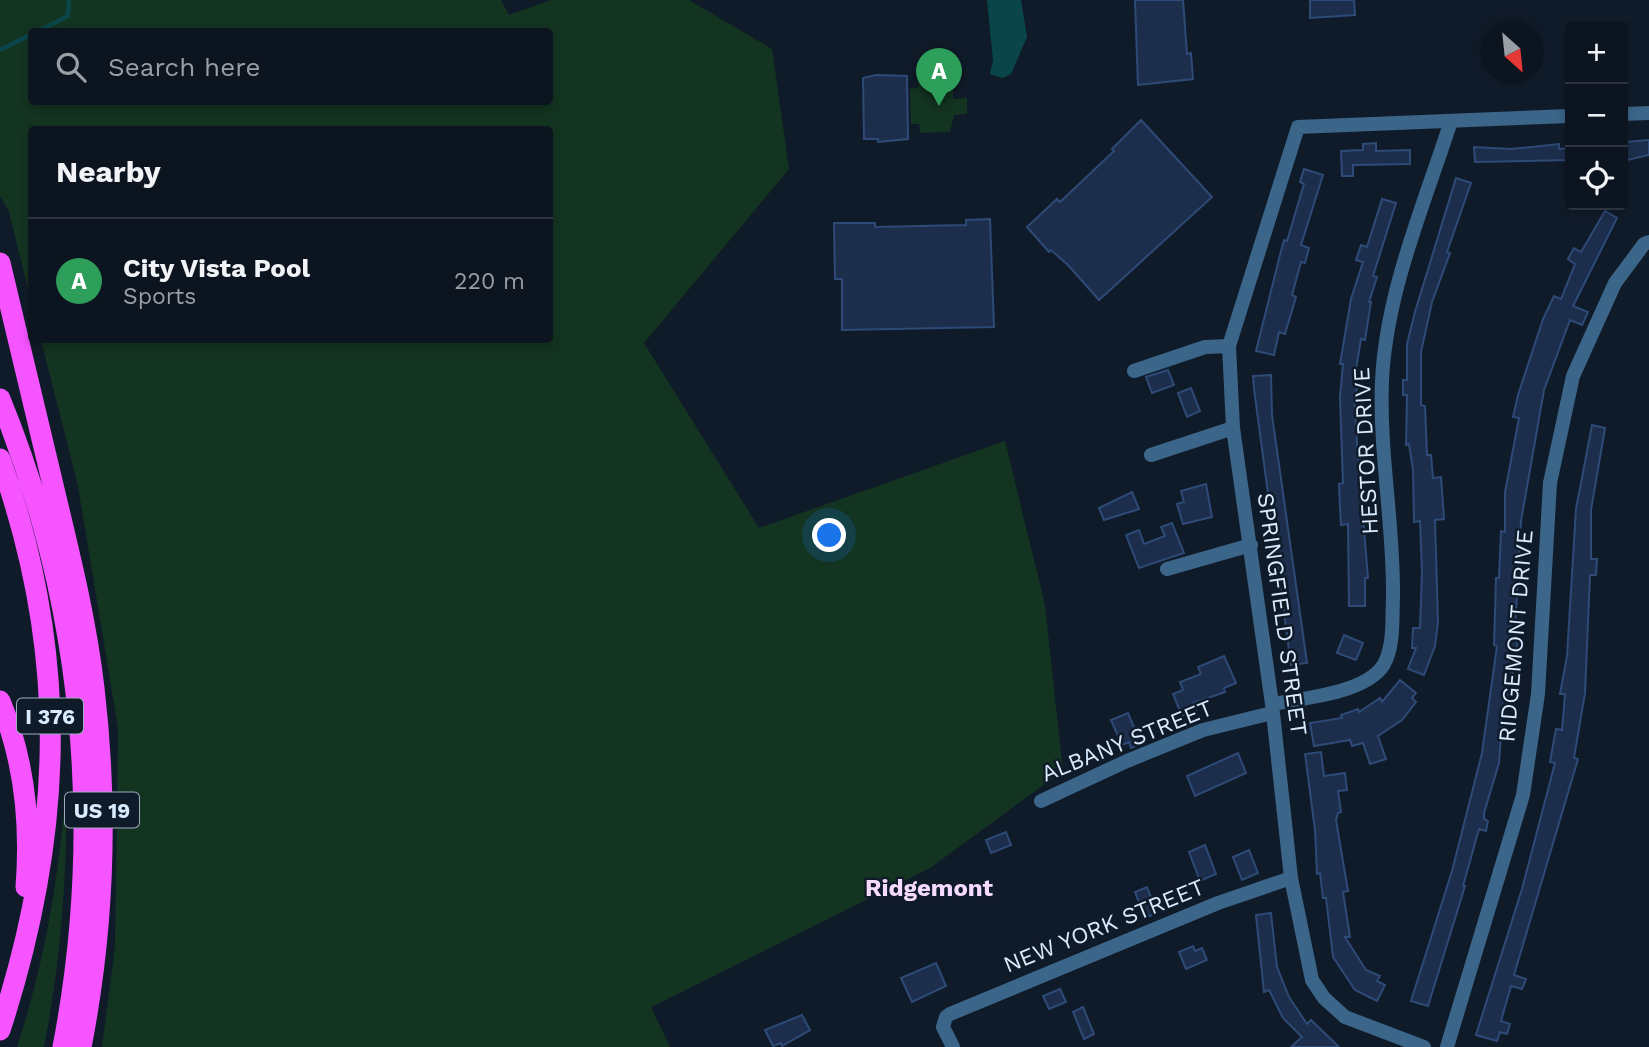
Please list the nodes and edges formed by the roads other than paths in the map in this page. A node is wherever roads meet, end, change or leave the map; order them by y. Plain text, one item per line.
1 (1649, 113) edge
2 (1628, 114) edge
3 (1565, 116) edge
4 (1451, 121) junction
5 (1649, 242) edge
6 (0, 263) edge
7 (0, 306) edge
8 (1229, 346) junction
9 (1134, 371) dead end
10 (0, 399) edge
11 (1233, 428) junction
12 (1150, 455) dead end
13 (0, 459) edge
14 (45, 529) junction
15 (1251, 545) junction
16 (1167, 569) dead end
17 (0, 702) edge
18 (1272, 708) junction
19 (1041, 801) dead end
20 (1291, 878) junction
21 (16, 976) junction
22 (0, 1030) edge
23 (63, 1047) edge
24 (80, 1047) edge
25 (953, 1047) edge
26 (1423, 1047) edge
27 (1447, 1047) edge

1 - 2 street
3 - 4 street
4 - 8 street, SPRINGFIELD STREET
4 - 18 street, HESTOR DRIVE
5 - 27 street, RIDGEMONT DRIVE
6 - 24 highway, US 19
7 - 14 highway
8 - 9 street
8 - 11 street, SPRINGFIELD STREET
10 - 14 highway, I 376
11 - 12 street
11 - 15 street, SPRINGFIELD STREET
13 - 21 highway, I 376
14 - 23 highway, I 376
15 - 16 street
15 - 18 street, SPRINGFIELD STREET
17 - 21 highway
18 - 19 street, ALBANY STREET
18 - 20 street, SPRINGFIELD STREET
20 - 25 street, NEW YORK STREET
20 - 26 street, SPRINGFIELD STREET
21 - 22 highway, I 376

